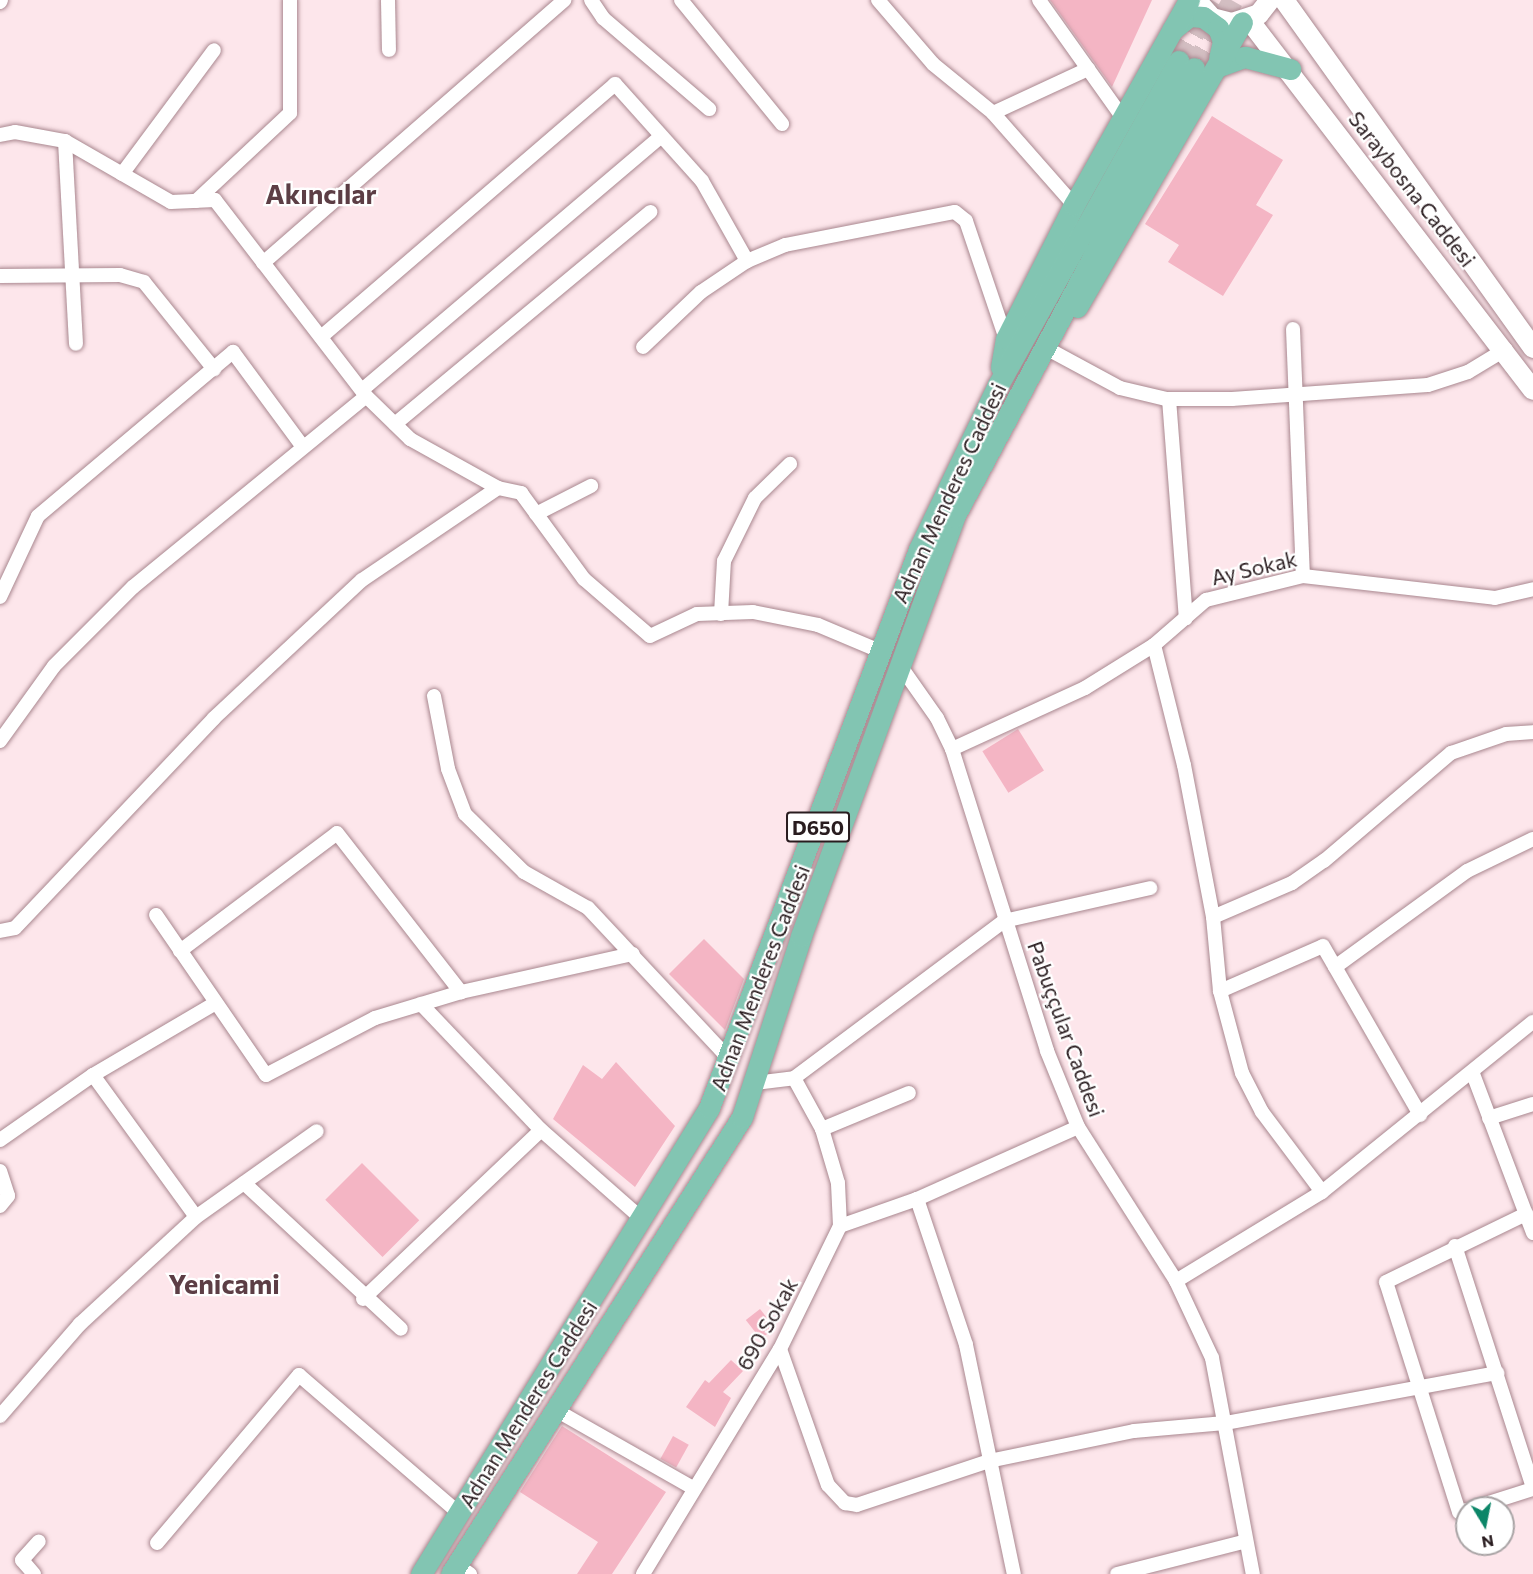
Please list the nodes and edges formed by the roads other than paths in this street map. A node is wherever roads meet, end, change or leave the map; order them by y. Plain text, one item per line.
1 (290, 0) edge
2 (388, 0) edge
3 (565, 0) edge
4 (591, 0) edge
5 (681, 0) edge
6 (878, 0) edge
7 (1039, 0) edge
8 (1189, 0) edge
9 (1196, 0) edge
10 (1270, 0) edge
11 (1284, 0) edge
12 (1246, 21) junction
13 (1167, 34) junction
14 (214, 50) dead end
15 (389, 51) dead end
16 (1217, 67) junction
17 (1088, 69) junction
18 (1290, 69) junction
19 (709, 109) dead end
20 (993, 113) junction
21 (1122, 117) junction
22 (782, 124) dead end
23 (0, 135) edge
24 (661, 135) junction
25 (65, 141) junction
26 (122, 174) junction
27 (196, 201) junction
28 (1074, 205) junction
29 (650, 212) dead end
30 (747, 261) junction
31 (263, 263) junction
32 (71, 275) junction
33 (0, 276) edge
34 (1293, 329) dead end
35 (321, 337) junction
36 (1006, 339) junction
37 (76, 344) dead end
38 (643, 347) dead end
39 (1046, 348) junction
40 (1533, 348) edge
41 (1506, 350) junction
42 (1031, 367) junction
43 (214, 369) junction
44 (998, 385) junction
45 (1533, 390) edge
46 (364, 393) junction
47 (1296, 394) junction
48 (1169, 399) junction
49 (395, 424) junction
50 (303, 447) junction
51 (790, 464) dead end
52 (591, 486) dead end
53 (498, 488) junction
54 (536, 514) junction
55 (1303, 576) junction
56 (1533, 589) edge
57 (0, 597) edge
58 (721, 614) junction
59 (1186, 618) junction
60 (1154, 645) junction
61 (880, 651) junction
62 (899, 664) junction
63 (434, 696) dead end
64 (1533, 732) edge
65 (0, 741) edge
66 (952, 749) junction
67 (1533, 839) edge
68 (1150, 888) dead end
69 (156, 915) dead end
70 (1213, 917) junction
71 (1004, 921) junction
72 (0, 931) edge
73 (180, 951) junction
74 (633, 954) junction
75 (1335, 967) junction
76 (461, 992) junction
77 (1220, 992) junction
78 (214, 1004) junction
79 (421, 1004) junction
80 (1533, 1022) edge
81 (730, 1060) junction
82 (1473, 1074) junction
83 (93, 1075) junction
84 (794, 1078) junction
85 (755, 1083) junction
86 (909, 1093) dead end
87 (1533, 1104) edge
88 (1420, 1115) junction
89 (1490, 1118) junction
90 (1078, 1127) junction
91 (541, 1130) junction
92 (822, 1130) junction
93 (317, 1131) dead end
94 (0, 1140) edge
95 (0, 1171) edge
96 (244, 1183) junction
97 (1322, 1192) junction
98 (917, 1199) junction
99 (1527, 1205) edge
100 (0, 1206) edge
101 (196, 1217) junction
102 (642, 1220) junction
103 (840, 1226) junction
104 (1533, 1233) edge
105 (1455, 1246) junction
106 (1176, 1281) junction
107 (363, 1299) junction
108 (401, 1329) dead end
109 (780, 1349) junction
110 (1497, 1373) junction
111 (1420, 1390) junction
112 (554, 1409) junction
113 (0, 1416) edge
114 (1225, 1423) junction
115 (989, 1461) junction
116 (693, 1488) junction
117 (1533, 1488) edge
118 (1509, 1496) edge
119 (1455, 1499) edge
120 (460, 1514) junction
121 (39, 1540) dead end
122 (1243, 1542) junction
123 (157, 1543) dead end
124 (459, 1571) edge
125 (34, 1574) edge
126 (421, 1574) edge
127 (643, 1574) edge
128 (1014, 1574) edge
129 (1117, 1574) edge
130 (1253, 1574) edge

1 - 27 street
2 - 15 street
3 - 31 street
4 - 19 street
5 - 22 street
6 - 20 street
7 - 17 street
8 - 13 main road
9 - 12 main road
10 - 12 main road
11 - 40 main road, Saraybosna Caddesi
12 - 16 main road
12 - 18 main road, Saraybosna Caddesi
13 - 16 main road
13 - 21 main road
14 - 26 street
16 - 18 main road
16 - 39 main road
17 - 20 street
17 - 21 street
18 - 41 main road, Saraybosna Caddesi
20 - 28 street
21 - 28 main road
23 - 25 street
24 - 30 street
24 - 35 street
24 - 46 street
25 - 26 street
25 - 32 street
26 - 27 street
27 - 31 street
28 - 36 main road
29 - 49 street
30 - 36 street
30 - 38 street
31 - 35 street
32 - 33 street
32 - 37 street
32 - 43 street
34 - 47 street
35 - 46 street
36 - 44 main road
39 - 42 main road
39 - 48 street
41 - 45 main road, Saraybosna Caddesi
41 - 47 street
42 - 44 main road, Adnan Menderes Caddesi / D650
42 - 62 main road, Adnan Menderes Caddesi
43 - 50 street
43 - 57 street
44 - 61 main road, Adnan Menderes Caddesi / D650
46 - 49 street
46 - 50 street
47 - 48 street
47 - 55 street
48 - 59 street
49 - 53 street
50 - 65 street
51 - 58 street
52 - 54 street
53 - 54 street
53 - 72 street
54 - 58 street
55 - 56 street, Ay Sokak
55 - 59 street, Ay Sokak
58 - 61 street
59 - 60 street, Ay Sokak
60 - 66 street, Ay Sokak
60 - 70 street
61 - 81 main road, Adnan Menderes Caddesi / D650
62 - 66 street, Pabuççular Caddesi
62 - 85 main road, Adnan Menderes Caddesi
63 - 74 street
64 - 70 street
66 - 71 street, Pabuççular Caddesi
67 - 75 street
68 - 71 street
69 - 73 street
70 - 77 street
71 - 84 street
71 - 90 street, Pabuççular Caddesi
73 - 76 street
73 - 78 street
74 - 76 street
74 - 81 street
75 - 77 street
75 - 88 street
76 - 79 street
77 - 97 street
78 - 79 street
78 - 83 street
79 - 91 street
80 - 82 street
81 - 102 main road, Adnan Menderes Caddesi / D650
82 - 88 street
82 - 89 street
83 - 94 street
83 - 101 street
84 - 85 street
84 - 92 street, 690 Sokak
85 - 112 main road, Adnan Menderes Caddesi
86 - 92 street
87 - 89 street
88 - 97 street
89 - 99 street
90 - 98 street
90 - 106 street, Pabuççular Caddesi
91 - 102 street
91 - 107 street
92 - 103 street, 690 Sokak
93 - 96 street
95 - 100 street
96 - 101 street
96 - 107 street
97 - 106 street
98 - 103 street
98 - 115 street
99 - 104 street
99 - 105 street
101 - 113 street
102 - 120 main road, Adnan Menderes Caddesi / D650
103 - 109 street, 690 Sokak
105 - 110 street
105 - 111 street
106 - 114 street, Pabuççular Caddesi
107 - 108 street
109 - 115 street
109 - 116 street, 690 Sokak
110 - 111 street
110 - 117 street
111 - 114 street
111 - 119 street
112 - 116 street
112 - 124 main road, Adnan Menderes Caddesi
114 - 115 street
114 - 122 street, Pabuççular Caddesi
115 - 128 street
116 - 127 street, 690 Sokak
117 - 118 street
120 - 123 street
120 - 126 main road, Adnan Menderes Caddesi / D650
121 - 125 street
122 - 129 street
122 - 130 street, Pabuççular Caddesi

